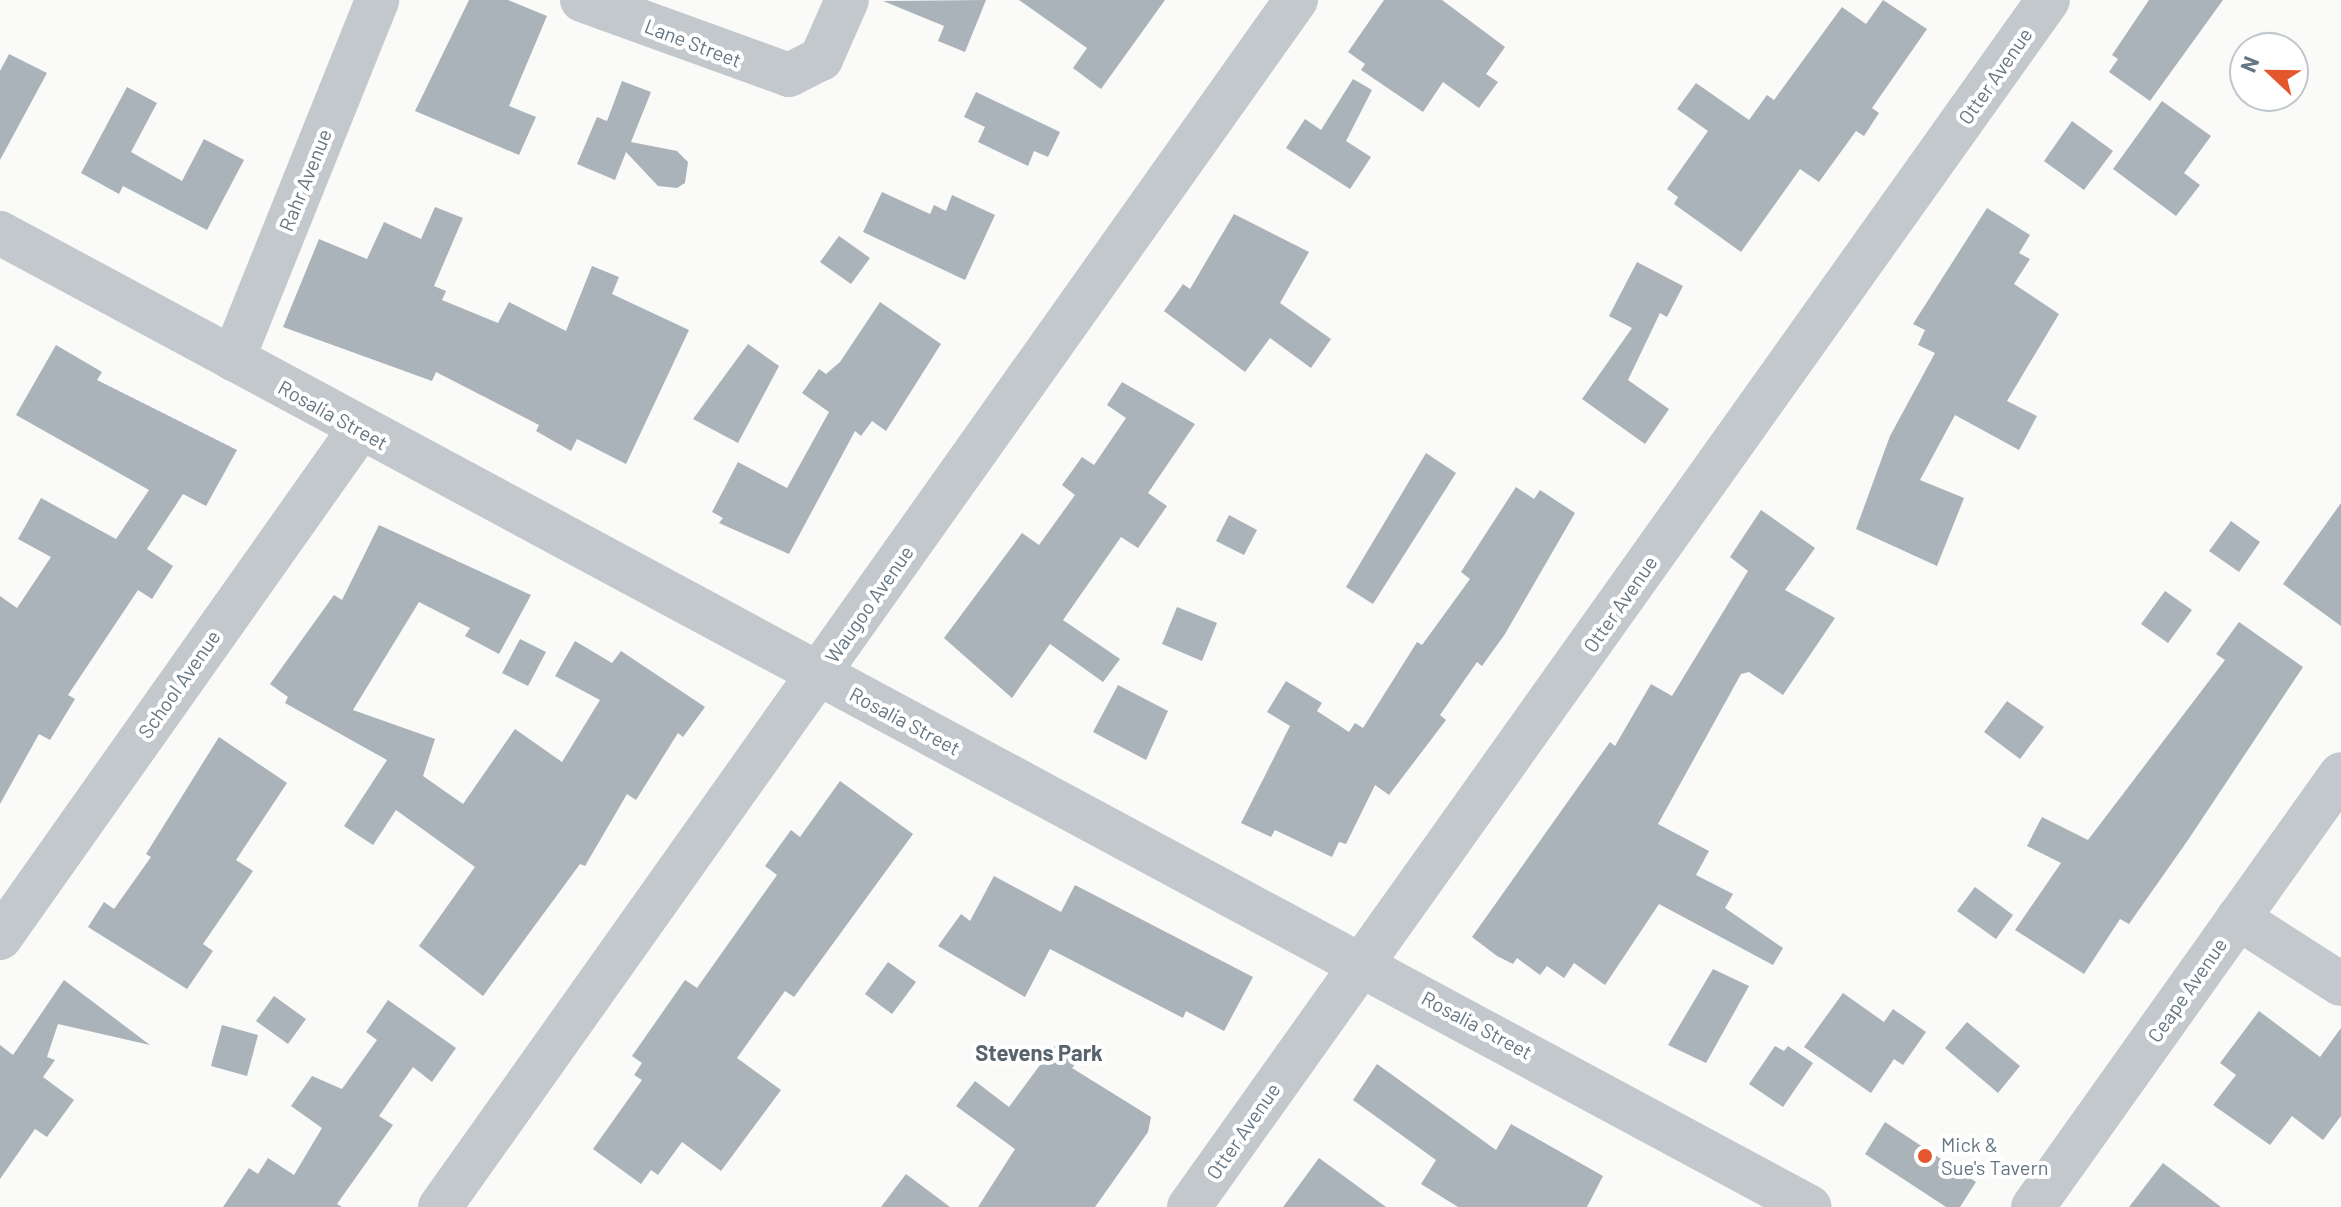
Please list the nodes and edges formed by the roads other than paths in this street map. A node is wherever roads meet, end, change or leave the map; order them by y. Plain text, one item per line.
1 (377, 0) edge
2 (582, 0) edge
3 (847, 0) edge
4 (1296, 0) edge
5 (2048, 0) edge
6 (0, 233) edge
7 (233, 359) junction
8 (359, 430) junction
9 (819, 675) junction
10 (2341, 774) edge
11 (2238, 918) junction
12 (0, 938) edge
13 (1363, 964) junction
14 (2341, 984) edge
15 (440, 1207) edge
16 (1189, 1207) edge
17 (1810, 1207) edge
18 (2033, 1207) edge

1 - 7 street, Rahr Avenue
2 - 3 street, Lane Street
4 - 9 street, Waugoo Avenue
5 - 13 street, Otter Avenue
6 - 7 street, Rosalia Street
7 - 8 street, Rosalia Street
8 - 9 street, Rosalia Street
8 - 12 street, School Avenue
9 - 13 street, Rosalia Street
9 - 15 street, Waugoo Avenue
10 - 11 street, Ceape Avenue
11 - 14 street
11 - 18 street, Ceape Avenue
13 - 16 street, Otter Avenue
13 - 17 street, Rosalia Street

